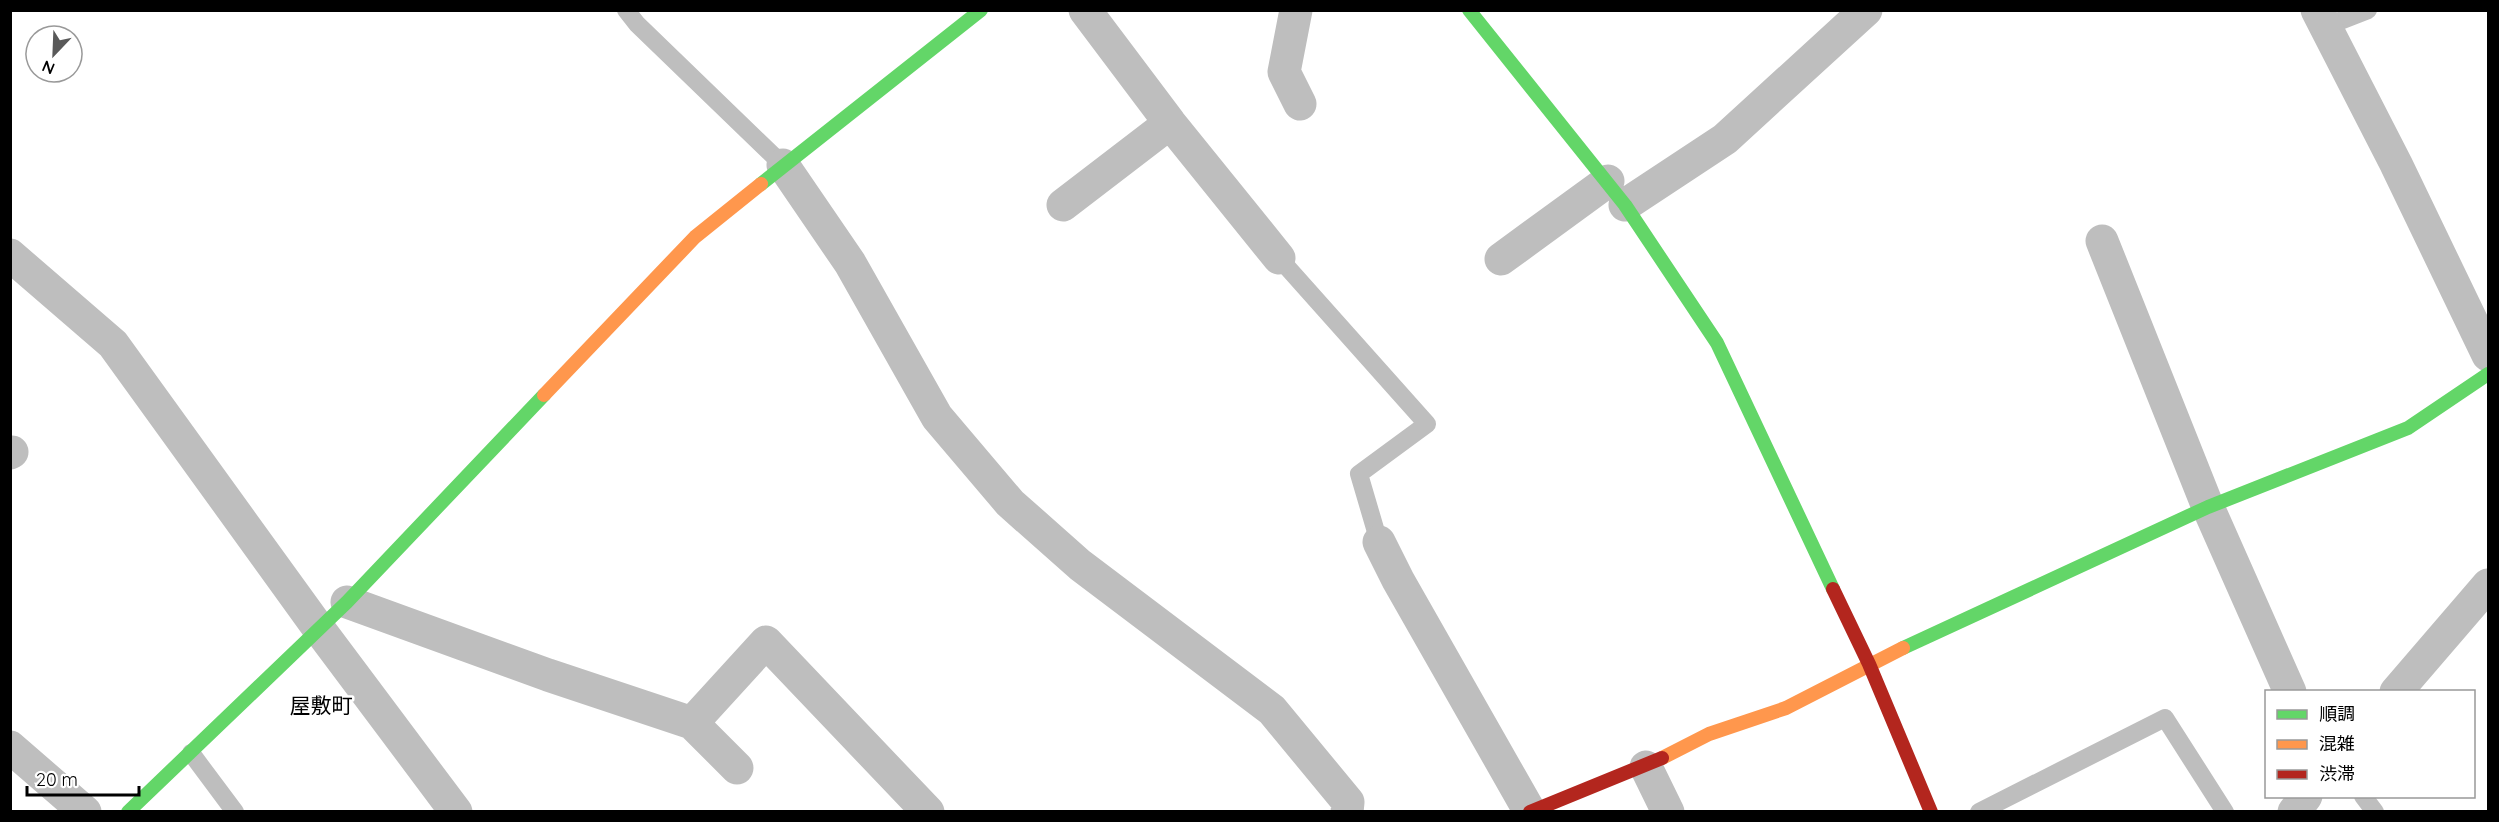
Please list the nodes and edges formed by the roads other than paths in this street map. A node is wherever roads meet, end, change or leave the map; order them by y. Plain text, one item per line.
1 (626, 10) edge
2 (981, 10) edge
3 (1085, 10) edge
4 (1296, 10) edge
5 (1469, 10) edge
6 (1866, 10) edge
7 (2368, 10) edge
8 (2322, 18) edge
9 (1300, 104) dead end
10 (1170, 123) junction
11 (783, 165) junction
12 (1617, 193) junction
13 (1063, 205) dead end
14 (2102, 241) dead end
15 (10, 255) edge
16 (1279, 258) joint
17 (1501, 259) dead end
18 (2488, 355) edge
19 (2488, 374) edge
20 (2208, 507) junction
21 (1380, 542) joint
22 (2488, 585) edge
23 (347, 602) junction
24 (319, 629) junction
25 (1869, 664) junction
26 (2289, 690) edge
27 (2398, 690) edge
28 (692, 723) junction
29 (10, 747) edge
30 (191, 753) junction
31 (1646, 767) junction
32 (737, 768) dead end
33 (2304, 798) edge
34 (2364, 798) edge
35 (85, 812) edge
36 (128, 812) edge
37 (235, 812) edge
38 (456, 812) edge
39 (928, 812) edge
40 (1347, 812) edge
41 (1530, 812) edge
42 (1668, 812) edge
43 (1931, 812) edge
44 (1979, 812) edge
45 (2225, 812) edge
46 (2294, 812) edge
47 (2375, 812) edge

1 - 11 lane
2 - 11 street
3 - 10 street
4 - 9 street
5 - 12 street
6 - 12 street
7 - 8 lane
8 - 18 street
10 - 13 street
10 - 16 street
11 - 23 street
11 - 40 street
12 - 17 street
12 - 25 street
14 - 20 street
15 - 24 street
16 - 21 lane
19 - 20 street
20 - 25 street
20 - 26 street
21 - 41 street
22 - 27 street
23 - 24 street
23 - 28 street
24 - 30 street
24 - 38 street
25 - 31 street
25 - 43 street
28 - 32 street
28 - 39 street
29 - 35 street
30 - 36 street
30 - 37 lane
31 - 41 street
31 - 42 street
33 - 46 street
34 - 47 lane
44 - 45 lane

